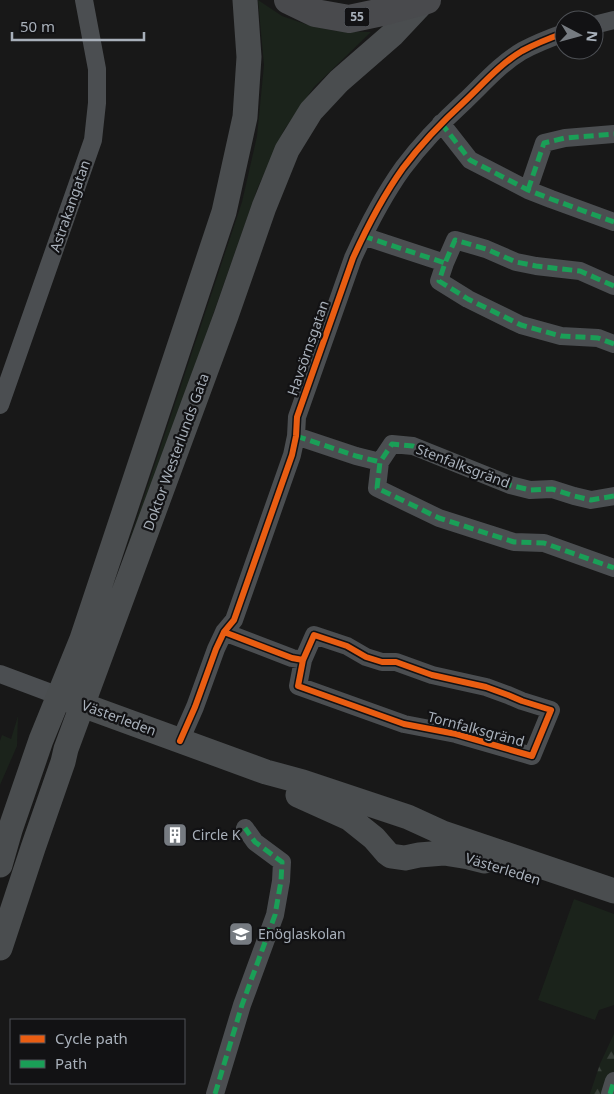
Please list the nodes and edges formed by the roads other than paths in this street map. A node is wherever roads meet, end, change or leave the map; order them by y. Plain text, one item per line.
1 (84, 0) edge
2 (246, 0) edge
3 (288, 0) edge
4 (426, 0) edge
5 (554, 36) edge
6 (441, 123) junction
7 (614, 134) edge
8 (528, 190) junction
9 (614, 222) edge
10 (363, 236) junction
11 (445, 263) junction
12 (614, 286) edge
13 (614, 344) edge
14 (0, 405) edge
15 (296, 436) junction
16 (380, 462) junction
17 (614, 496) edge
18 (614, 568) edge
19 (224, 632) junction
20 (303, 660) junction
21 (0, 674) edge
22 (59, 696) junction
23 (82, 705) junction
24 (180, 741) junction
25 (266, 772) junction
26 (418, 822) junction
27 (245, 828) dead end
28 (419, 855) junction
29 (0, 865) edge
30 (614, 891) edge
31 (614, 906) edge
32 (0, 948) edge
33 (614, 1081) edge
34 (215, 1094) edge
35 (610, 1094) edge

1 - 14 street, Astrakangatan
2 - 22 main road, Doktor Westerlunds Gata
3 - 4 main road, 55
4 - 23 main road, Doktor Westerlunds Gata
5 - 6 street, Havsörnsgatan
6 - 8 street
6 - 10 street, Havsörnsgatan
7 - 8 street
8 - 9 street
10 - 11 street
10 - 15 street, Havsörnsgatan
11 - 12 street
11 - 13 street
15 - 16 street
15 - 19 street, Havsörnsgatan
16 - 17 street, Stenfalksgränd
16 - 18 street
19 - 20 street
19 - 24 street, Havsörnsgatan
20 - 20 street, Tornfalksgränd
21 - 22 street, Västerleden
22 - 23 main road, Västerleden
22 - 29 main road, Doktor Westerlunds Gata
23 - 24 main road, Västerleden
23 - 32 main road, Doktor Westerlunds Gata
24 - 25 main road, Västerleden
25 - 26 main road, Västerleden
25 - 28 main road, Västerleden
26 - 28 main road
26 - 30 main road, Västerleden
27 - 34 street
28 - 31 main road, Västerleden
33 - 35 street

